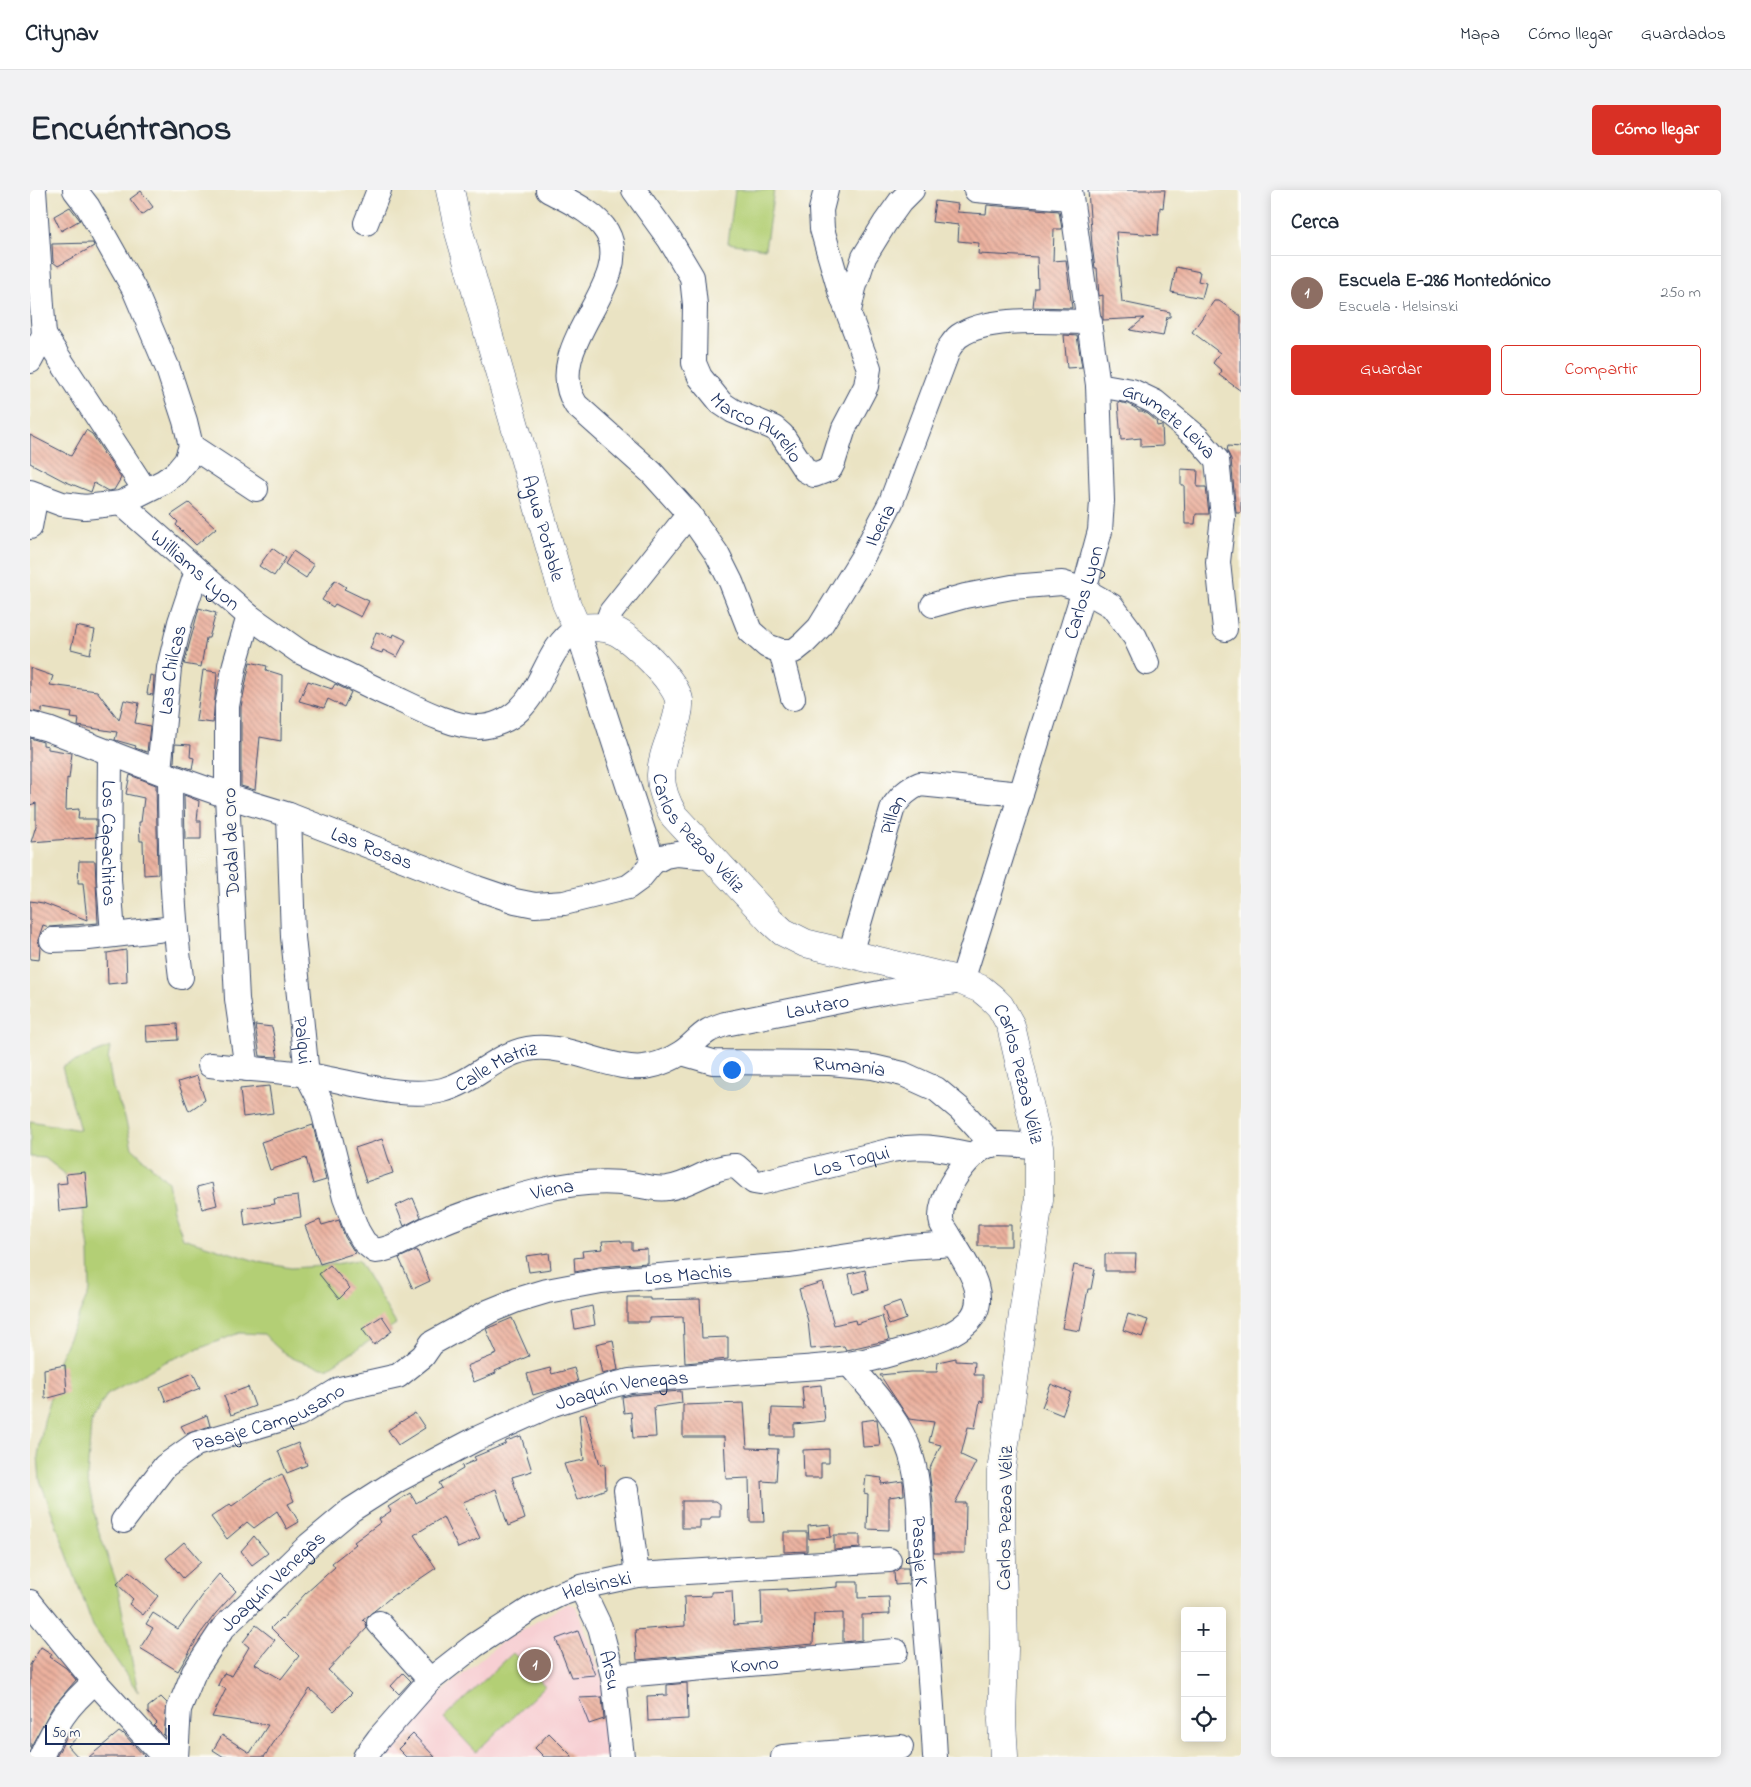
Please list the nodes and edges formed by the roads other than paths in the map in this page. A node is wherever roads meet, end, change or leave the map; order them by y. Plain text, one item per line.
1 (34, 190) edge
2 (76, 190) edge
3 (379, 190) edge
4 (450, 190) edge
5 (634, 190) edge
6 (826, 190) edge
7 (912, 190) edge
8 (976, 190) edge
9 (554, 191) edge
10 (1070, 194) edge
11 (366, 222) dead end
12 (849, 311) junction
13 (1090, 322) junction
14 (44, 335) junction
15 (30, 361) edge
16 (1098, 385) junction
17 (191, 446) junction
18 (256, 489) dead end
19 (146, 490) junction
20 (33, 493) edge
21 (122, 503) junction
22 (688, 514) junction
23 (30, 527) edge
24 (197, 571) junction
25 (1084, 590) junction
26 (933, 605) dead end
27 (249, 616) junction
28 (577, 628) junction
29 (605, 628) junction
30 (1225, 629) dead end
31 (781, 651) junction
32 (1147, 663) dead end
33 (793, 698) dead end
34 (30, 724) edge
35 (110, 752) junction
36 (165, 774) junction
37 (1022, 794) junction
38 (227, 796) junction
39 (289, 815) junction
40 (710, 857) junction
41 (653, 862) junction
42 (174, 928) junction
43 (113, 935) junction
44 (52, 940) dead end
45 (850, 954) junction
46 (181, 976) dead end
47 (962, 981) junction
48 (682, 1053) junction
49 (210, 1065) dead end
50 (247, 1069) junction
51 (307, 1075) junction
52 (1039, 1147) junction
53 (983, 1150) junction
54 (736, 1166) joint
55 (954, 1244) junction
56 (375, 1251) joint
57 (432, 1343) joint
58 (850, 1364) junction
59 (626, 1490) dead end
60 (123, 1520) dead end
61 (889, 1560) dead end
62 (637, 1576) junction
63 (581, 1587) junction
64 (30, 1602) edge
65 (379, 1622) dead end
66 (896, 1651) dead end
67 (613, 1676) junction
68 (430, 1680) junction
69 (96, 1682) junction
70 (901, 1747) dead end
71 (164, 1756) edge
72 (41, 1757) edge
73 (365, 1757) edge
74 (622, 1757) edge
75 (783, 1757) edge
76 (935, 1757) edge
77 (1004, 1757) edge

1 - 14 street
2 - 17 street
3 - 11 street
4 - 28 main road, Agua Potable
5 - 12 street, Marco Aurelio
6 - 12 street
7 - 12 street
8 - 10 street
9 - 22 street
10 - 13 street, Carlos Lyon
13 - 16 street, Carlos Lyon
13 - 31 street, Iberia
14 - 15 street
14 - 19 street
16 - 25 street, Carlos Lyon
16 - 30 street, Grumete Leiva
17 - 18 street
17 - 19 street
19 - 21 street
20 - 21 street
20 - 23 street
21 - 24 street, Williams Lyon
22 - 29 street
22 - 31 street
24 - 27 street, Williams Lyon
24 - 36 street, Las Chilcas
25 - 26 street
25 - 32 street
25 - 37 street, Carlos Lyon
27 - 28 street, Williams Lyon
27 - 38 street, Dedal de Oro
28 - 29 main road, Carlos Pezoa Véliz
28 - 41 street, Agua Potable
29 - 40 main road, Carlos Pezoa Véliz
31 - 33 street
34 - 35 street, Las Rosas
35 - 36 street, Las Rosas
35 - 43 street, Los Capachitos
36 - 38 street, Las Rosas
36 - 42 street, Las Chilcas
37 - 45 street, Pillan
37 - 47 street, Carlos Lyon
38 - 39 street, Las Rosas
38 - 50 street, Dedal de Oro
39 - 41 street, Las Rosas
39 - 51 street, Palqui
40 - 41 street
40 - 45 main road, Carlos Pezoa Véliz
42 - 43 street
42 - 46 street, Las Chilcas
43 - 44 street
45 - 47 main road, Carlos Pezoa Véliz
47 - 48 street, Lautaro
47 - 52 main road, Carlos Pezoa Véliz
48 - 51 street, Calle Matriz
48 - 53 street, Rumania
49 - 50 street
50 - 51 street
51 - 56 street, Palqui
52 - 53 street
52 - 77 main road, Carlos Pezoa Véliz
53 - 54 street, Los Toqui
53 - 55 street, Joaquín Venegas
54 - 56 street, Viena
55 - 57 street, Los Machis
55 - 58 street, Joaquín Venegas
57 - 60 street, Pasaje Campusano
58 - 71 street, Joaquín Venegas
58 - 76 street, Pasaje K
59 - 62 street
61 - 62 street, Helsinski
62 - 63 street, Helsinski
63 - 67 street, Arsu
63 - 68 street, Helsinski
64 - 69 street
65 - 68 street
66 - 67 street, Kovno
67 - 74 street, Arsu
68 - 73 street, Helsinski
69 - 71 street
69 - 72 street
70 - 75 street

